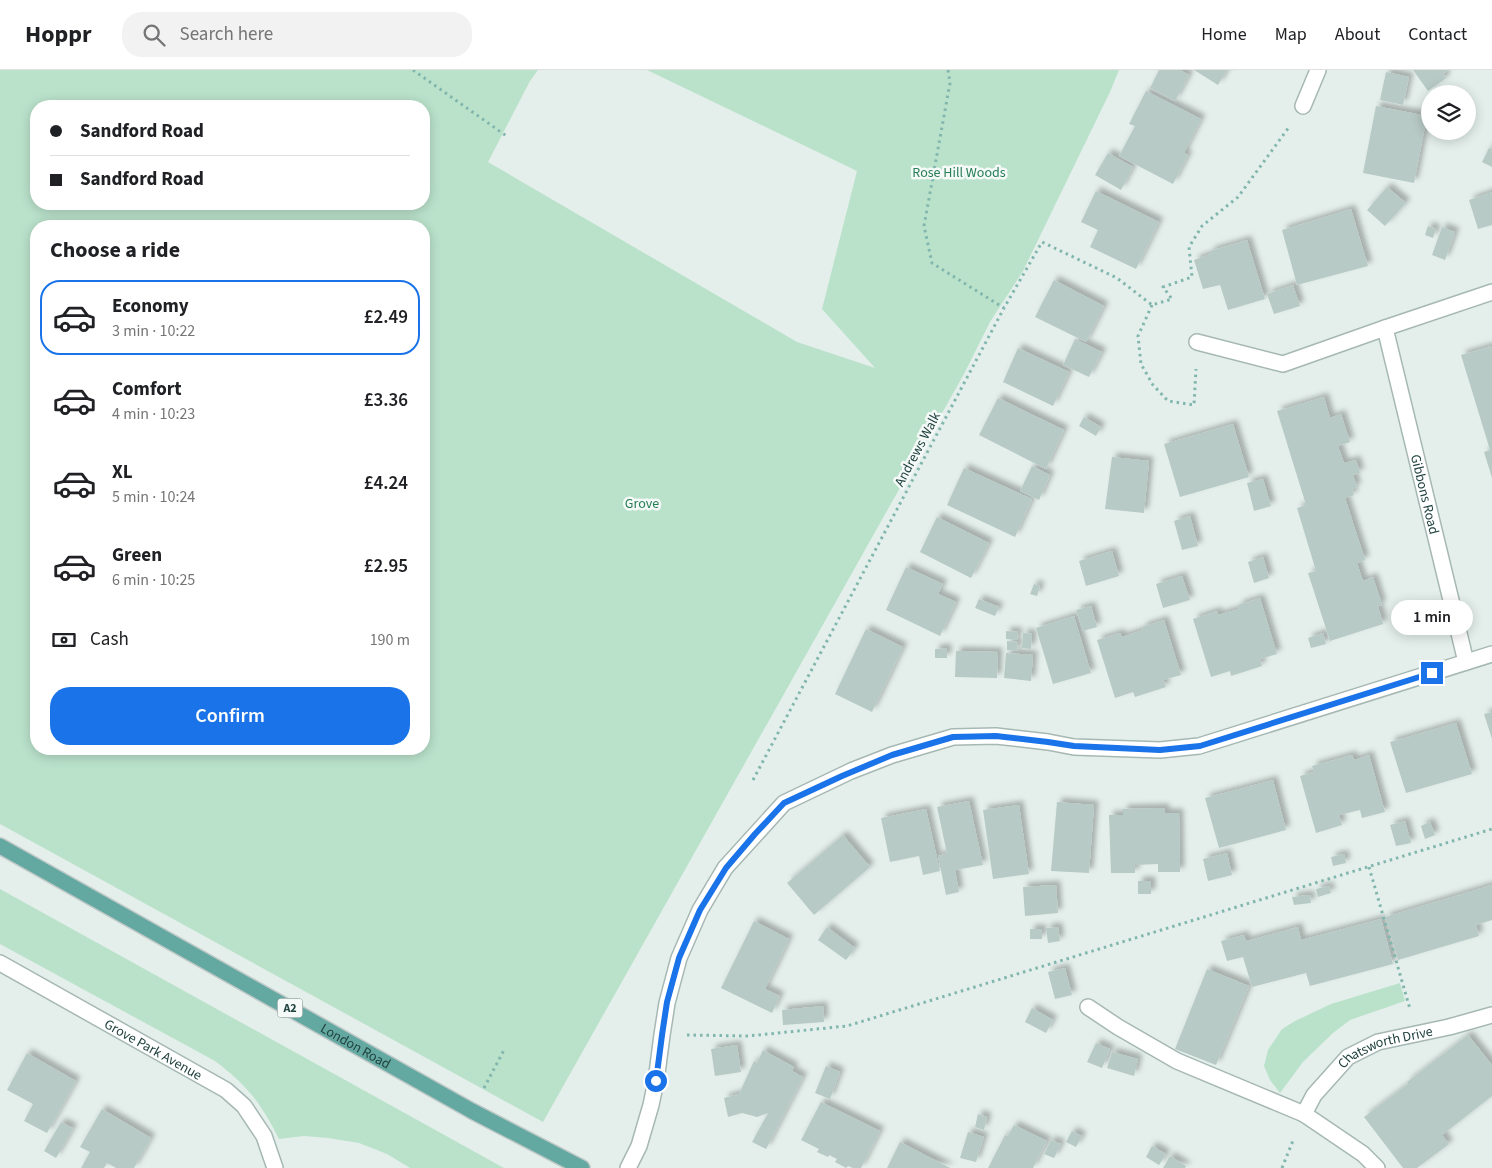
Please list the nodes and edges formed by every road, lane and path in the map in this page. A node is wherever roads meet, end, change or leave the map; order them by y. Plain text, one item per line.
1 (413, 70) edge
2 (948, 70) edge
3 (1318, 70) edge
4 (1303, 106) joint
5 (508, 137) dead end
6 (1492, 292) edge
7 (1152, 305) junction
8 (1004, 308) junction
9 (1385, 328) junction
10 (1198, 342) joint
11 (1492, 654) edge
12 (1466, 662) junction
13 (753, 780) dead end
14 (1492, 829) edge
15 (0, 846) edge
16 (1369, 867) junction
17 (0, 963) edge
18 (1088, 1007) dead end
19 (1492, 1015) edge
20 (1417, 1034) junction
21 (662, 1035) junction
22 (505, 1048) dead end
23 (472, 1111) junction
24 (1304, 1114) junction
25 (275, 1168) edge
26 (582, 1168) edge
27 (628, 1168) edge
28 (1377, 1168) edge

1 - 5 path
2 - 8 path
3 - 4 street
4 - 7 path
6 - 9 street
7 - 8 path, Andrews Walk
7 - 10 path
8 - 13 path, Andrews Walk
9 - 10 street
9 - 12 street, Gibbons Road
11 - 12 street
12 - 21 street
14 - 16 path
15 - 23 main road, London Road / A2
16 - 20 path
16 - 21 path
17 - 25 street, Grove Park Avenue
18 - 24 street
19 - 20 street, Chatsworth Drive
20 - 24 street, Chatsworth Drive
21 - 27 street
22 - 23 path
23 - 26 main road, London Road / A2
24 - 28 street

